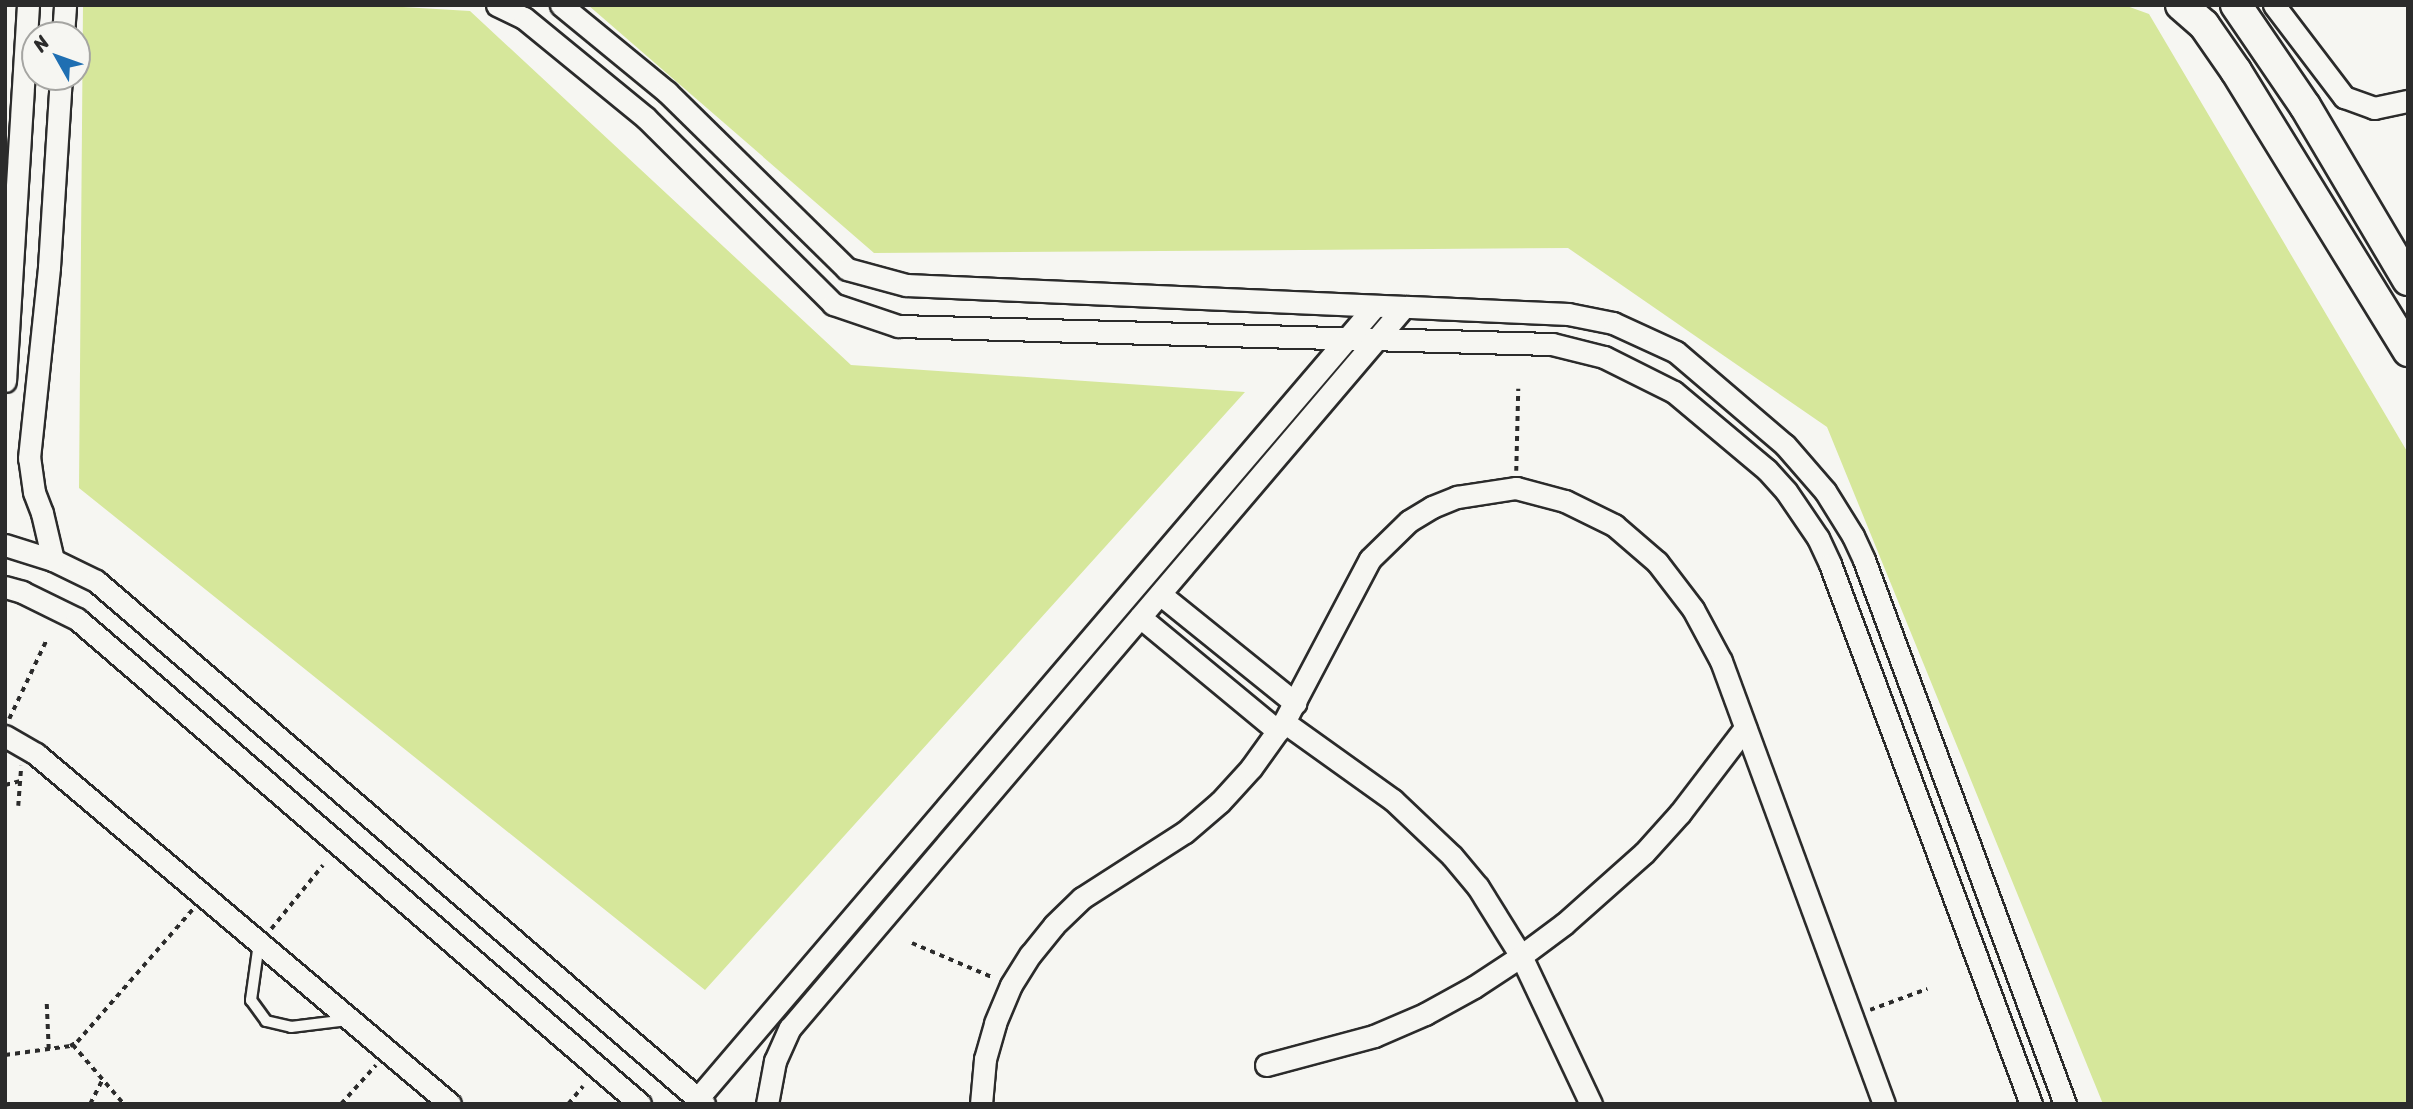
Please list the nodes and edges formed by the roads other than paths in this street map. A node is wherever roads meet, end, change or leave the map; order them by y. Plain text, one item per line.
1 (28, 5) edge
2 (497, 5) edge
3 (561, 5) edge
4 (2181, 5) edge
5 (2236, 5) edge
6 (2274, 5) edge
7 (60, 91) edge
8 (2408, 101) edge
9 (2408, 280) edge
10 (1375, 306) junction
11 (1403, 308) junction
12 (1346, 339) junction
13 (1377, 339) junction
14 (2408, 351) edge
15 (5, 381) edge
16 (5, 545) edge
17 (53, 560) junction
18 (5, 587) edge
19 (1160, 594) junction
20 (1140, 617) junction
21 (1286, 718) junction
22 (1745, 728) junction
23 (14, 741) edge
24 (260, 943) junction
25 (1521, 956) junction
26 (351, 1020) junction
27 (1266, 1065) dead end
28 (441, 1100) edge
29 (701, 1101) edge
30 (640, 1104) edge
31 (767, 1104) edge
32 (981, 1104) edge
33 (1591, 1104) edge
34 (1884, 1104) edge
35 (2031, 1104) edge
36 (2065, 1104) edge

1 - 15 street
2 - 12 street
3 - 10 street
4 - 14 street
5 - 9 street
6 - 8 street
7 - 17 street
10 - 11 street
10 - 12 street
11 - 13 street
11 - 36 street
12 - 13 street
12 - 29 street
13 - 19 street
13 - 35 street
16 - 17 street
17 - 29 street
18 - 30 street
19 - 20 street
19 - 21 street
20 - 21 street
20 - 31 street
21 - 22 street
21 - 25 street
21 - 32 street
22 - 25 street
22 - 34 street
23 - 24 street
24 - 26 street
24 - 26 lane
25 - 27 street
25 - 33 street
26 - 28 street

